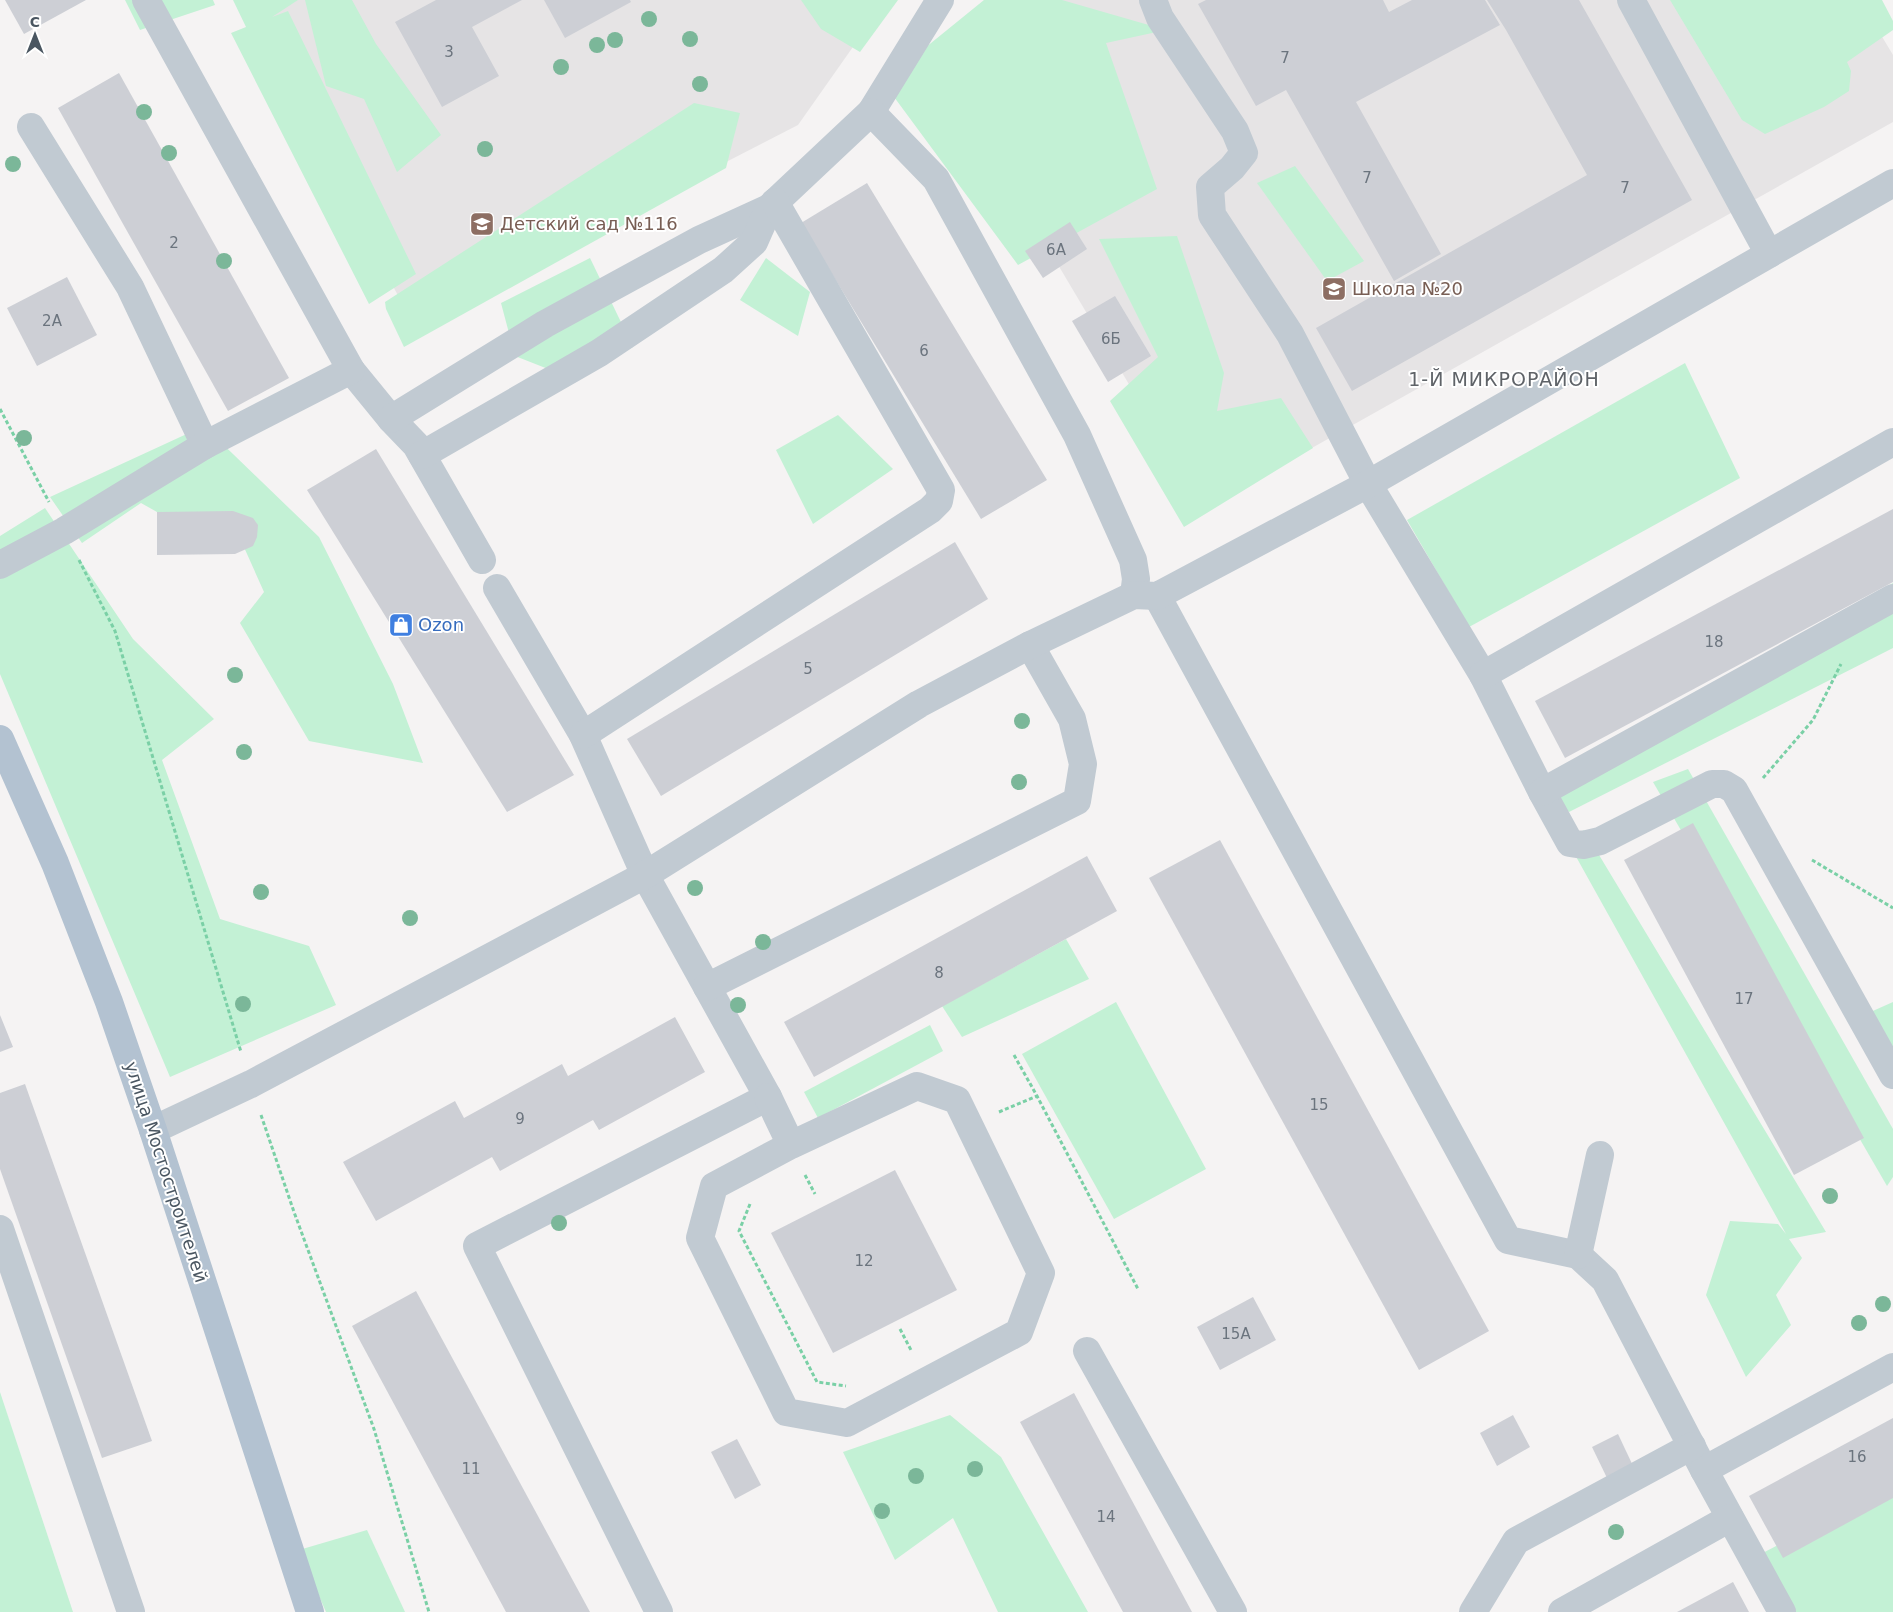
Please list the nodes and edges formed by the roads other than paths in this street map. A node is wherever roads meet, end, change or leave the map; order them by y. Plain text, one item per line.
1 (146, 0) edge
2 (940, 0) edge
3 (1153, 0) edge
4 (1632, 0) edge
5 (871, 112) junction
6 (31, 127) dead end
7 (1893, 183) edge
8 (772, 205) junction
9 (1769, 254) junction
10 (351, 370) junction
11 (391, 419) junction
12 (1893, 442) edge
13 (205, 445) junction
14 (422, 455) junction
15 (1368, 484) junction
16 (482, 560) dead end
17 (0, 565) edge
18 (497, 588) dead end
19 (1146, 596) junction
20 (1893, 598) edge
21 (1030, 645) junction
22 (1483, 675) junction
23 (583, 735) junction
24 (0, 739) edge
25 (1542, 792) junction
26 (645, 875) junction
27 (707, 987) junction
28 (1893, 1075) edge
29 (768, 1097) junction
30 (153, 1130) junction
31 (791, 1145) junction
32 (1600, 1155) dead end
33 (0, 1229) edge
34 (1578, 1255) junction
35 (1087, 1351) dead end
36 (1893, 1367) edge
37 (1692, 1446) junction
38 (1704, 1470) junction
39 (1730, 1518) junction
40 (131, 1612) edge
41 (310, 1612) edge
42 (659, 1612) edge
43 (1234, 1612) edge
44 (1473, 1612) edge
45 (1562, 1612) edge
46 (1782, 1612) edge

1 - 10 lane
2 - 5 lane
3 - 15 lane
4 - 9 lane
5 - 8 lane
5 - 19 lane
6 - 13 lane
7 - 9 lane
8 - 11 lane
8 - 14 lane
8 - 23 lane
9 - 15 lane
10 - 11 lane
10 - 13 lane
11 - 14 lane
12 - 22 lane
13 - 17 lane
14 - 16 lane
15 - 19 lane
15 - 22 lane
18 - 23 lane
19 - 21 lane
19 - 34 lane
20 - 25 lane
21 - 26 lane
21 - 27 lane
22 - 25 lane
23 - 26 lane
24 - 30 main road, улица Мостостроителей
25 - 28 lane
26 - 27 lane
26 - 30 lane
27 - 29 lane
29 - 31 lane
29 - 42 lane
30 - 41 main road, улица Мостостроителей
31 - 31 lane
32 - 34 lane
33 - 40 lane
34 - 37 lane
35 - 43 lane
36 - 38 lane
37 - 38 lane
37 - 44 lane
38 - 39 lane
39 - 45 lane
39 - 46 lane

